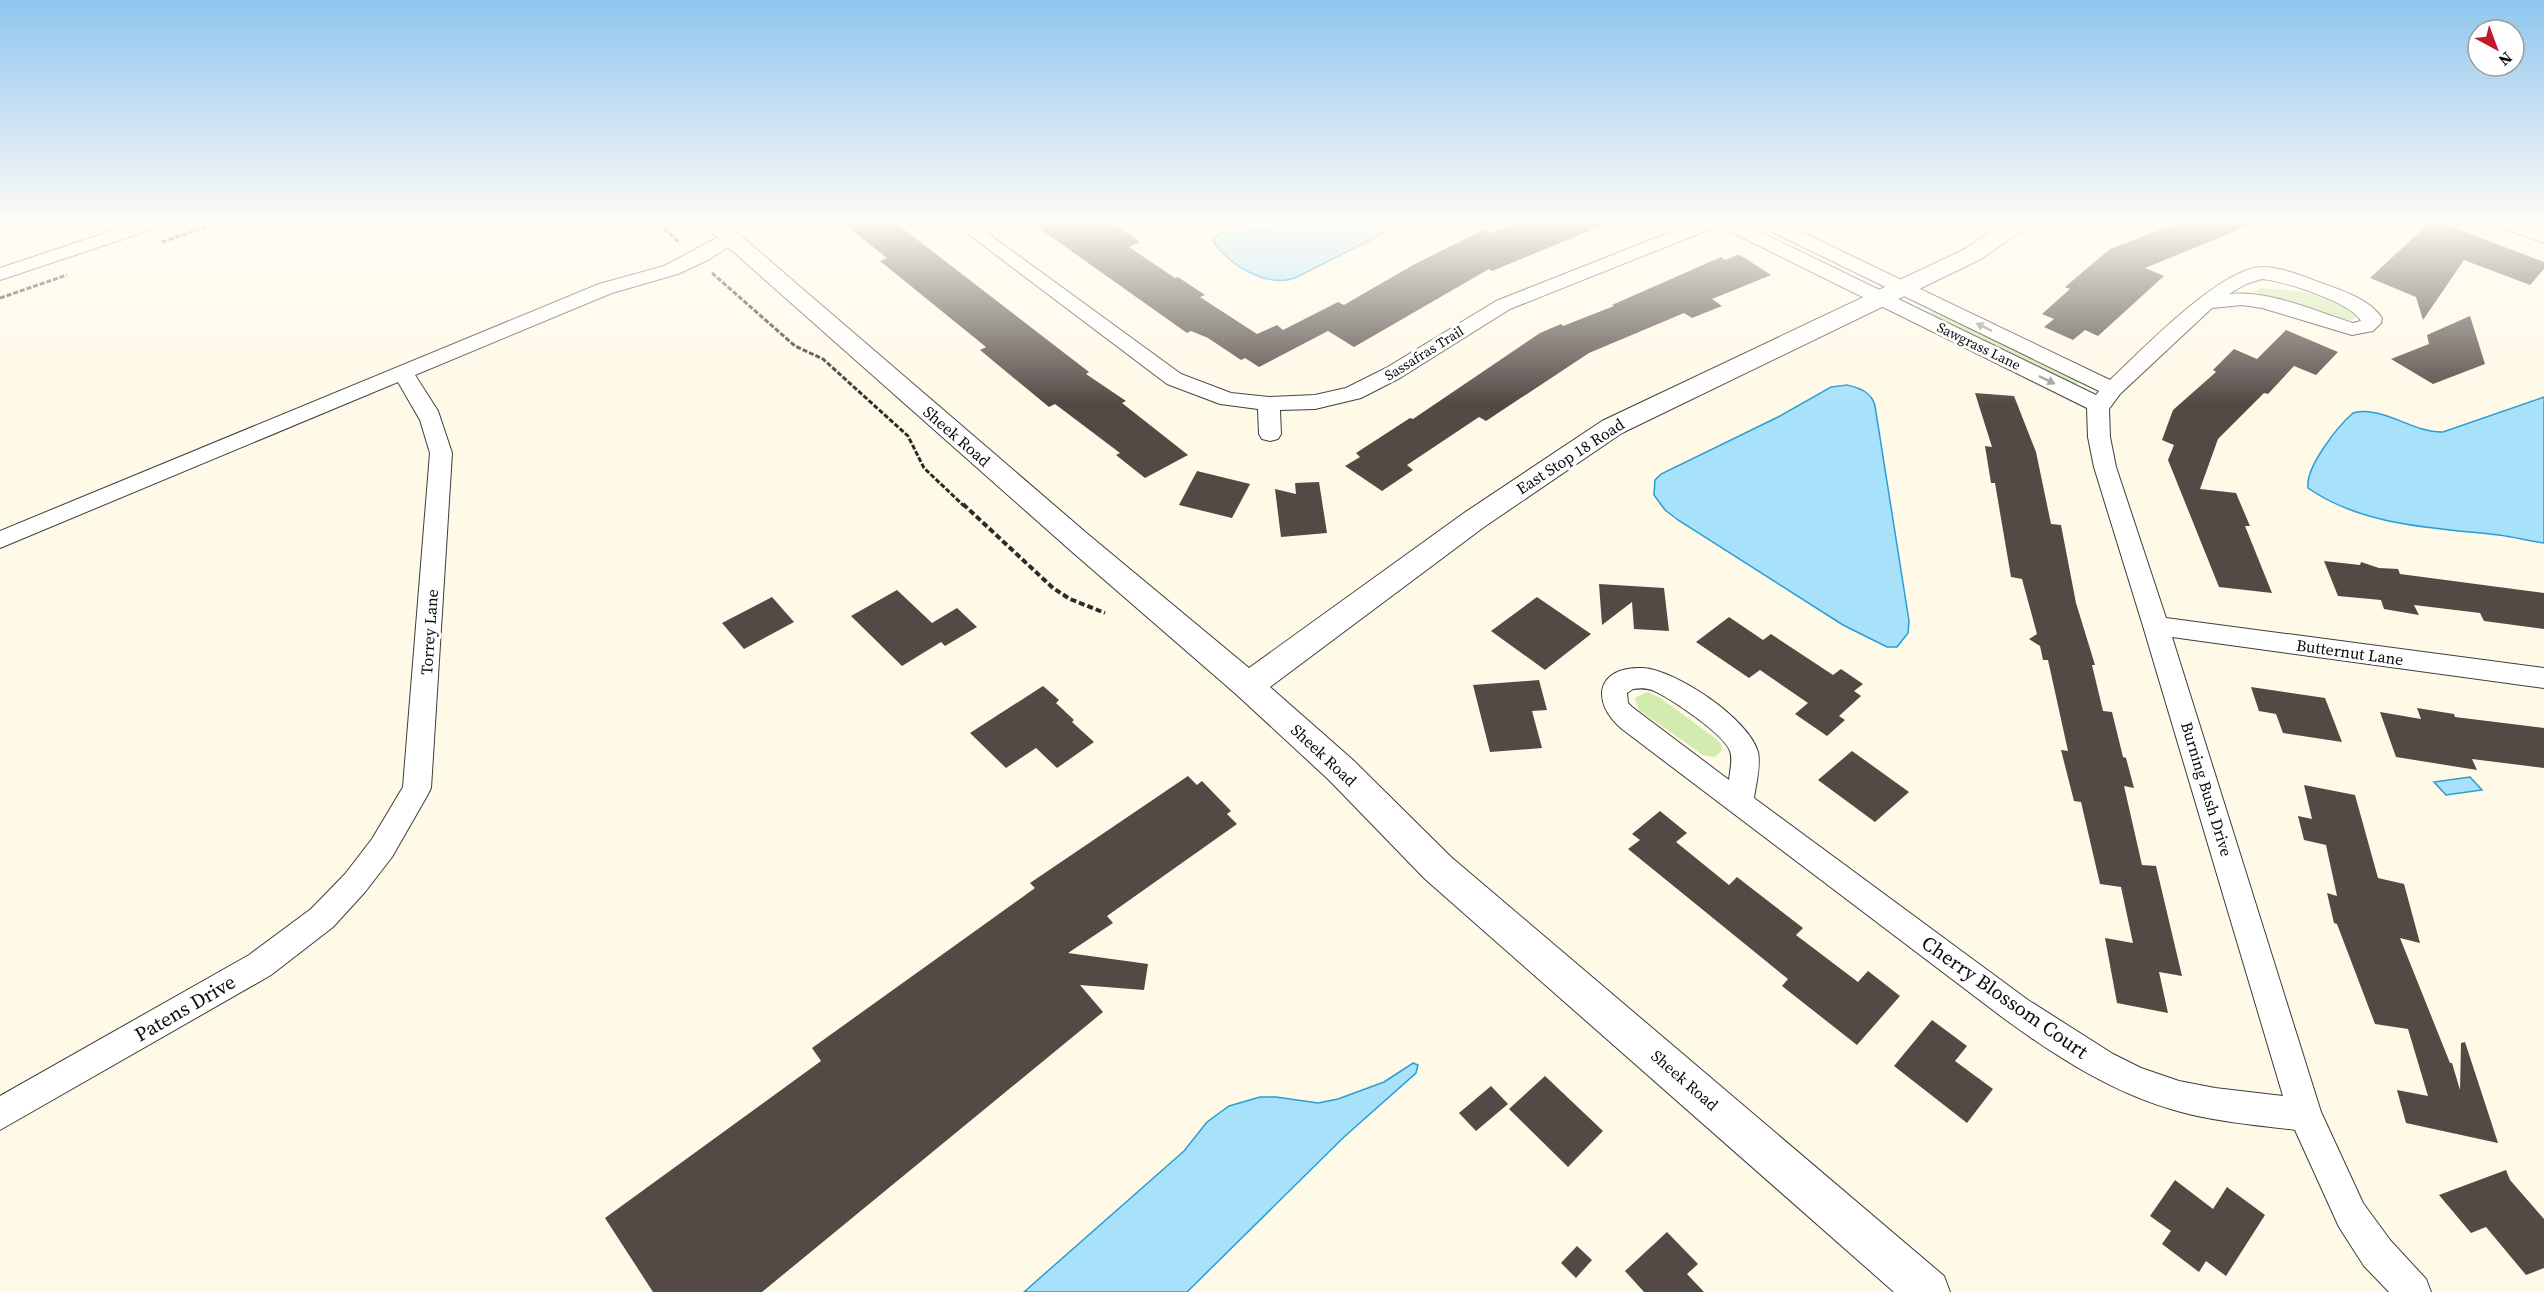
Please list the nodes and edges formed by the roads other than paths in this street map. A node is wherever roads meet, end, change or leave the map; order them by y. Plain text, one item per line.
1 (626, 284) edge
2 (784, 284) edge
3 (1046, 284) edge
4 (1555, 284) edge
5 (1872, 284) edge
6 (1877, 284) edge
7 (1910, 284) edge
8 (2232, 284) edge
9 (2300, 284) edge
10 (1892, 293) junction
11 (2206, 303) junction
12 (402, 374) junction
13 (2106, 397) junction
14 (1269, 404) junction
15 (1270, 434) dead end
16 (0, 540) edge
17 (2156, 626) junction
18 (2544, 678) edge
19 (1248, 686) junction
20 (1740, 803) junction
21 (355, 883) joint
22 (0, 1114) edge
23 (2306, 1114) junction
24 (1928, 1292) edge
25 (2413, 1292) edge

1 - 12 street
2 - 19 street, Sheek Road
3 - 14 street, Sassafras Trail
4 - 14 street, Sassafras Trail
5 - 10 street, Sawgrass Lane
6 - 10 street, Sawgrass Lane
7 - 10 street, East Stop 18 Road
8 - 11 street
9 - 11 street
10 - 13 street, Sawgrass Lane
10 - 19 street, East Stop 18 Road
11 - 13 street
12 - 16 street
12 - 21 street, Torrey Lane
13 - 17 street, Burning Bush Drive
14 - 15 street
17 - 18 street, Butternut Lane
17 - 23 street, Burning Bush Drive
19 - 24 street, Sheek Road
20 - 20 street, Cherry Blossom Court
20 - 23 street, Cherry Blossom Court
21 - 22 street, Patens Drive
23 - 25 street, Burning Bush Drive

